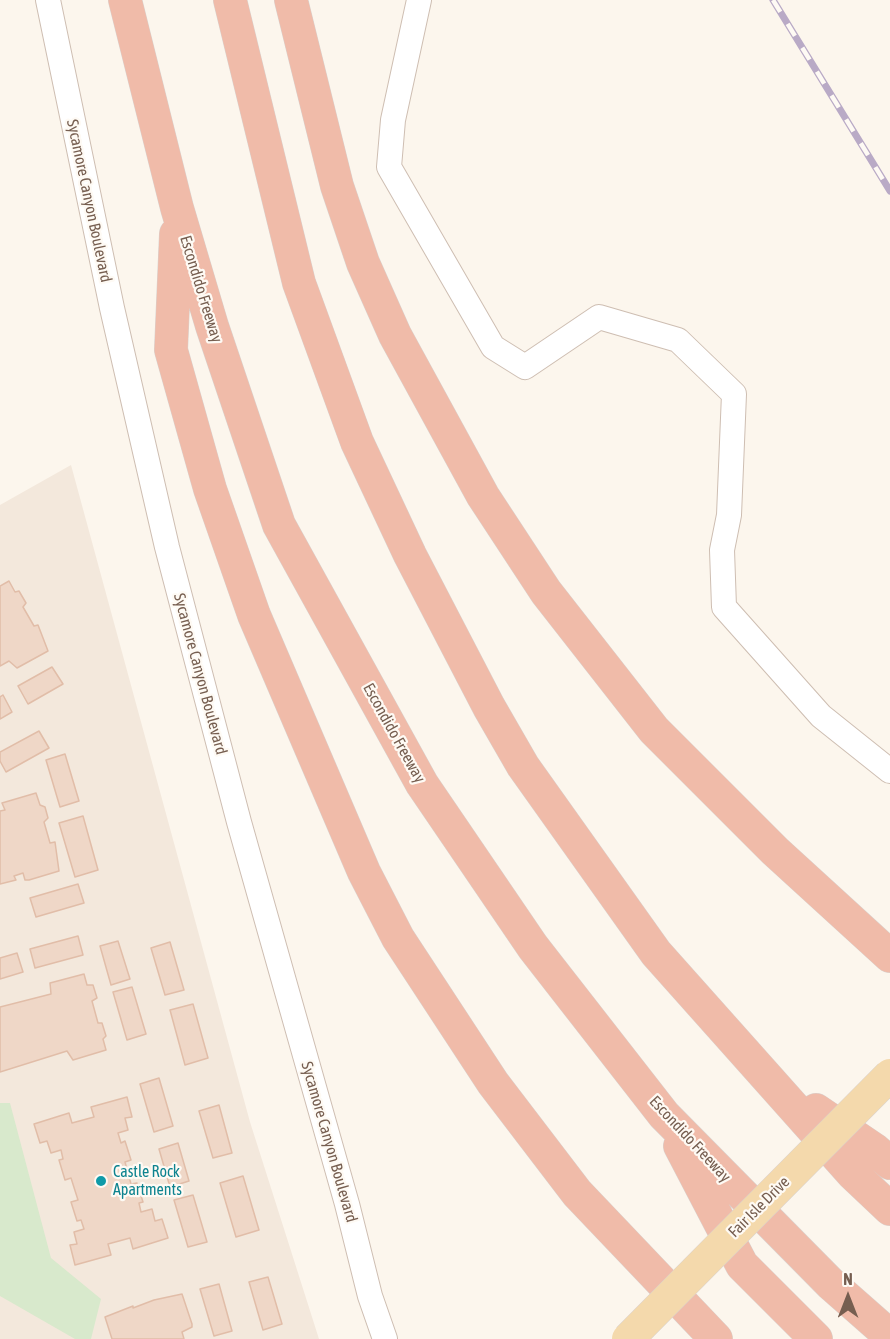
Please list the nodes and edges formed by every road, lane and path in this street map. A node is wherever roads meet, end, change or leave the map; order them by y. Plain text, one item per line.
1 (48, 0) edge
2 (125, 0) edge
3 (230, 0) edge
4 (291, 0) edge
5 (419, 0) edge
6 (177, 208) junction
7 (890, 771) edge
8 (656, 953) junction
9 (890, 956) edge
10 (890, 1075) edge
11 (770, 1080) junction
12 (663, 1115) junction
13 (890, 1163) edge
14 (890, 1209) edge
15 (890, 1229) edge
16 (890, 1336) edge
17 (385, 1339) edge
18 (628, 1339) edge
19 (716, 1339) edge
20 (816, 1339) edge

1 - 17 street, Sycamore Canyon Boulevard
2 - 6 highway, Escondido Freeway
3 - 8 highway
4 - 9 highway
5 - 7 street
6 - 12 highway, Escondido Freeway
6 - 19 highway
8 - 11 highway
8 - 15 highway
10 - 18 main road, Fair Isle Drive, bridge
11 - 13 highway
11 - 14 highway
12 - 16 highway, Escondido Freeway
12 - 20 highway

